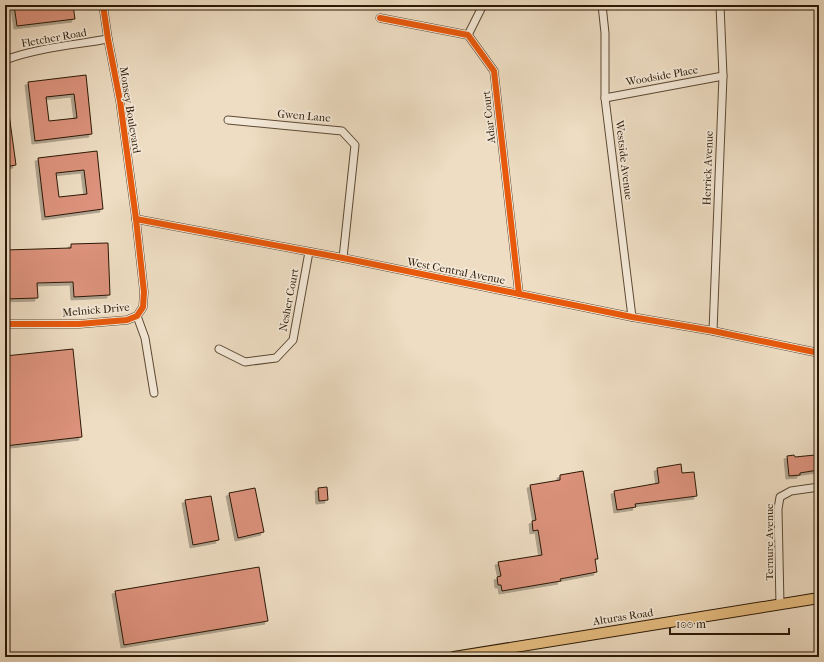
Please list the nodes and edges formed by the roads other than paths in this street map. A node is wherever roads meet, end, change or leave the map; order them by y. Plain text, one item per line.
1 (103, 5) edge
2 (484, 5) edge
3 (602, 5) edge
4 (720, 5) edge
5 (380, 18) dead end
6 (468, 34) junction
7 (108, 39) junction
8 (5, 60) edge
9 (723, 76) junction
10 (605, 98) junction
11 (228, 120) dead end
12 (136, 219) junction
13 (309, 252) junction
14 (343, 258) junction
15 (519, 294) junction
16 (137, 316) junction
17 (632, 317) junction
18 (5, 324) edge
19 (713, 331) junction
20 (219, 349) dead end
21 (819, 353) edge
22 (154, 393) dead end
23 (819, 487) edge
24 (819, 598) edge
25 (780, 605) junction
26 (460, 656) edge

1 - 7 street, Monsey Boulevard
2 - 6 street
3 - 10 street, Westside Avenue
4 - 9 street, Herrick Avenue
5 - 6 street
6 - 15 street, Adar Court
7 - 8 street, Fletcher Road
7 - 12 street, Monsey Boulevard
9 - 10 street, Woodside Place
9 - 19 street, Herrick Avenue
10 - 17 street, Westside Avenue
11 - 14 street, Gwen Lane
12 - 13 street, West Central Avenue
12 - 16 street, Melnick Drive
13 - 14 street, West Central Avenue
13 - 20 street, Nesher Court
14 - 15 street, West Central Avenue
15 - 17 street, West Central Avenue
16 - 18 street, Melnick Drive
16 - 22 street
17 - 19 street, West Central Avenue
19 - 21 street, West Central Avenue
23 - 25 street, Ternure Avenue
24 - 25 main road, Alturas Road
25 - 26 main road, Alturas Road

